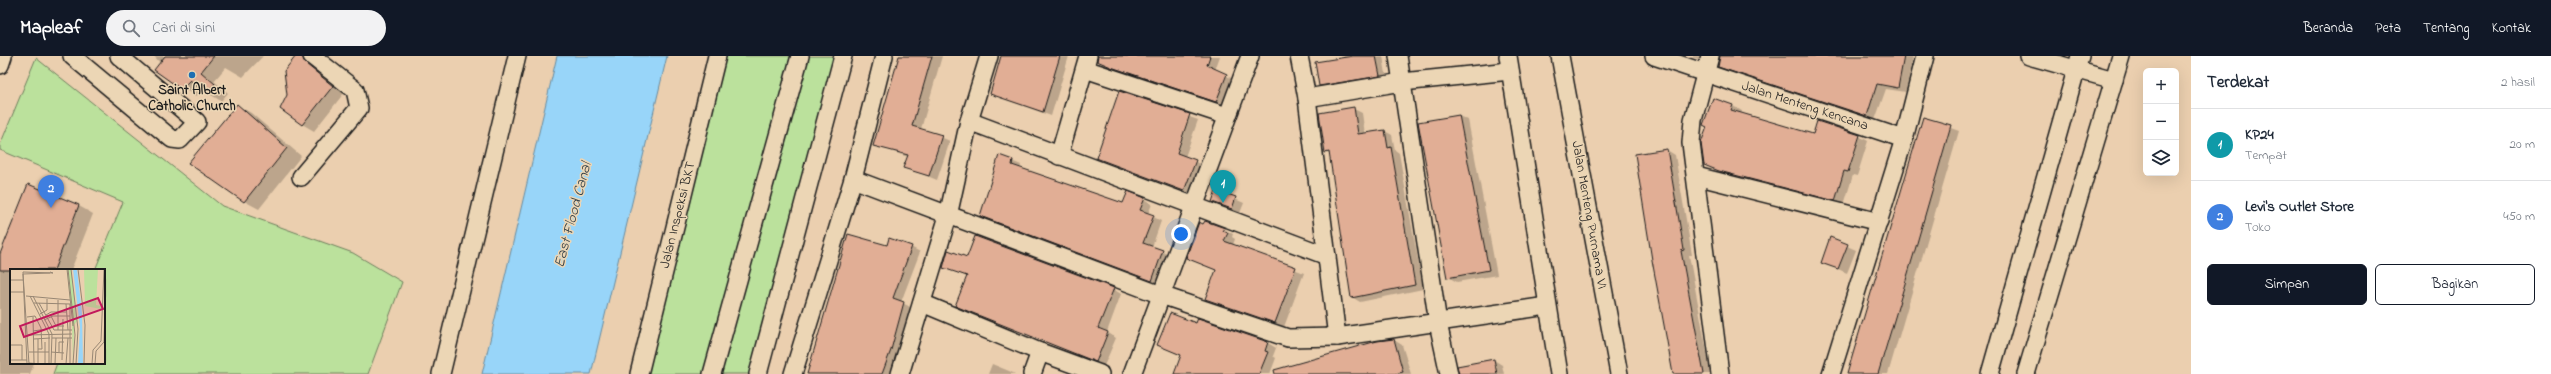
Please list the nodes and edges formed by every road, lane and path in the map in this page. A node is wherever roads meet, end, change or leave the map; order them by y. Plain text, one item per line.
1 (3, 56) edge
2 (72, 56) edge
3 (119, 56) edge
4 (312, 56) edge
5 (517, 56) edge
6 (717, 56) edge
7 (800, 56) edge
8 (843, 56) edge
9 (884, 56) edge
10 (989, 56) edge
11 (1250, 56) edge
12 (1299, 56) edge
13 (1398, 56) edge
14 (1654, 56) edge
15 (1710, 56) edge
16 (1925, 56) edge
17 (2029, 56) edge
18 (2121, 56) edge
19 (1562, 57) edge
20 (1087, 62) edge
21 (2078, 62) edge
22 (1509, 64) edge
23 (0, 65) edge
24 (1705, 74) junction
25 (2114, 80) junction
26 (1402, 82) junction
27 (1307, 98) junction
28 (1227, 116) junction
29 (969, 122) junction
30 (1904, 139) junction
31 (1059, 156) junction
32 (1696, 176) junction
33 (301, 177) dead end
34 (853, 179) junction
35 (1195, 205) junction
36 (948, 216) junction
37 (1879, 222) junction
38 (1327, 256) junction
39 (1162, 295) junction
40 (922, 303) junction
41 (1547, 306) junction
42 (1438, 323) junction
43 (1337, 337) junction
44 (1040, 352) junction
45 (441, 374) edge
46 (639, 374) edge
47 (712, 374) edge
48 (758, 374) edge
49 (793, 374) edge
50 (900, 374) edge
51 (1032, 374) edge
52 (1100, 374) edge
53 (1132, 374) edge
54 (1449, 374) edge
55 (1559, 374) edge
56 (1618, 374) edge
57 (1720, 374) edge
58 (1831, 374) edge
59 (1990, 374) edge
60 (2026, 374) edge

1 - 23 street
2 - 3 street
4 - 33 street
5 - 45 street
6 - 46 street, Jalan Inspeksi BKT
7 - 47 street
8 - 48 street
9 - 34 street
10 - 29 street
11 - 28 street
12 - 27 street
13 - 26 street
14 - 24 street, Jalan Menteng Kencana
15 - 24 street
16 - 30 street
17 - 21 street
18 - 25 street
19 - 56 street, Jalan Menteng Purnama VI
20 - 28 street
20 - 31 street
21 - 25 street
21 - 59 street
22 - 26 street
22 - 41 street
24 - 30 street, Jalan Menteng Kencana
24 - 32 street
25 - 60 street
26 - 27 street
26 - 42 street
27 - 38 street
28 - 35 street
29 - 31 street
29 - 36 street
30 - 37 street
31 - 35 street
32 - 37 street
32 - 57 street
34 - 36 street
34 - 49 street
35 - 38 street
35 - 39 street
36 - 39 street
36 - 40 street
37 - 58 street
38 - 43 street
39 - 43 street
39 - 53 street
40 - 44 street
40 - 50 street
41 - 42 street
41 - 55 street
42 - 43 street
42 - 54 street
44 - 51 street
44 - 52 street

